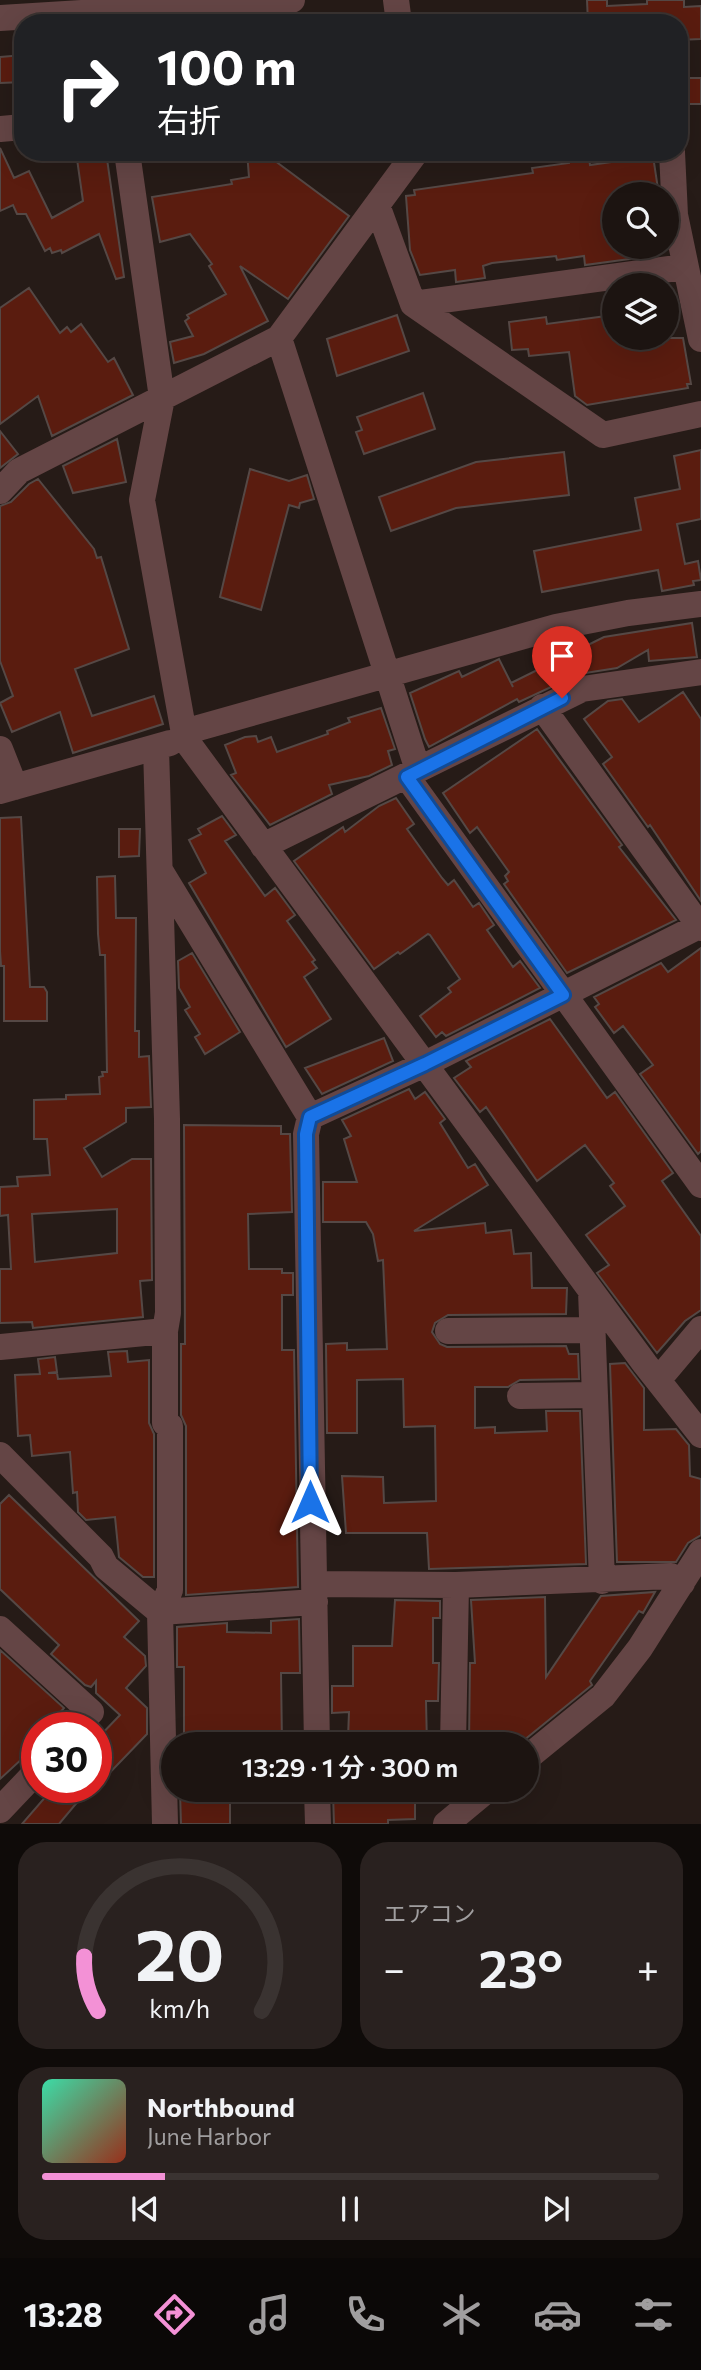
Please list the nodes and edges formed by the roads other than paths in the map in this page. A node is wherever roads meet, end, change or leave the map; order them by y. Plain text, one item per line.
1 (292, 0) edge
2 (117, 11) edge
3 (67, 14) edge
4 (128, 161) edge
5 (409, 161) edge
6 (672, 161) edge
7 (377, 205) junction
8 (684, 267) junction
9 (412, 304) junction
10 (279, 338) junction
11 (701, 340) edge
12 (162, 398) junction
13 (701, 414) edge
14 (0, 491) edge
15 (701, 604) edge
16 (701, 672) edge
17 (389, 676) junction
18 (542, 707) junction
19 (184, 735) junction
20 (156, 748) junction
21 (0, 749) edge
22 (412, 774) junction
23 (7, 789) edge
24 (263, 846) junction
25 (161, 871) junction
26 (700, 926) edge
27 (563, 995) junction
28 (425, 1064) junction
29 (310, 1117) junction
30 (701, 1185) edge
31 (591, 1291) junction
32 (701, 1329) edge
33 (591, 1330) junction
34 (165, 1331) junction
35 (448, 1331) dead end
36 (0, 1347) edge
37 (659, 1380) junction
38 (595, 1395) junction
39 (520, 1396) dead end
40 (701, 1435) edge
41 (0, 1455) edge
42 (701, 1552) edge
43 (602, 1581) junction
44 (682, 1583) junction
45 (456, 1584) junction
46 (315, 1593) junction
47 (160, 1612) junction
48 (0, 1629) edge
49 (91, 1712) edge
50 (317, 1732) edge
51 (453, 1732) edge
52 (539, 1748) edge
53 (21, 1787) edge
54 (317, 1802) edge
55 (0, 1810) edge
56 (165, 1824) edge
57 (318, 1824) edge

1 - 2 street
2 - 3 street
4 - 12 street
5 - 7 street
6 - 8 street
7 - 9 street
7 - 10 street
8 - 9 street
8 - 11 street
9 - 13 street
10 - 12 street
10 - 17 street
12 - 14 street
12 - 19 street
15 - 17 street
16 - 18 street
17 - 19 street
17 - 22 street
18 - 22 street
18 - 26 street
19 - 20 street
19 - 24 street
20 - 23 street
20 - 25 street
21 - 23 street
22 - 24 street
22 - 27 street
24 - 28 street
25 - 29 street
25 - 34 street
26 - 27 street
27 - 28 street
27 - 30 street
28 - 29 street
28 - 31 street
29 - 46 street
31 - 33 street
31 - 37 street
32 - 37 street
33 - 35 street
33 - 38 street
34 - 36 street
34 - 47 street
37 - 40 street
38 - 39 street
38 - 43 street
41 - 47 street
42 - 44 street
43 - 44 street
43 - 45 street
44 - 52 street
45 - 46 street
45 - 51 street
46 - 47 street
46 - 50 street
47 - 56 street
48 - 49 street
53 - 55 street
54 - 57 street

